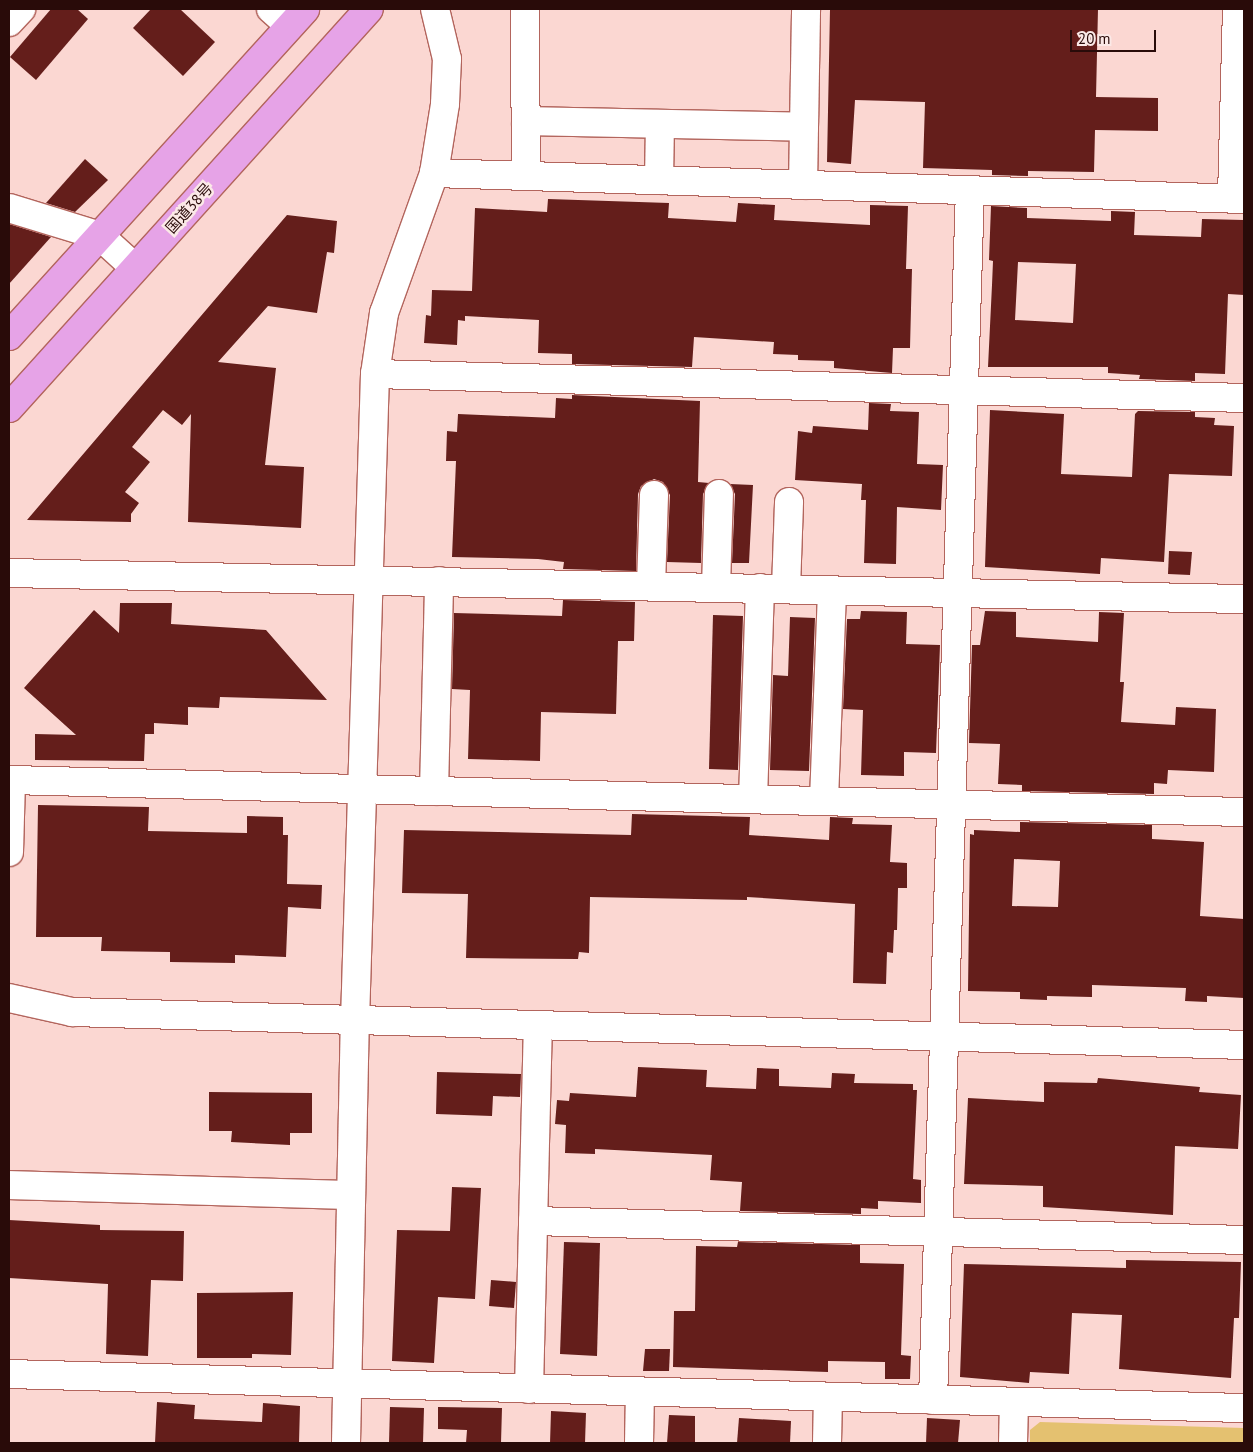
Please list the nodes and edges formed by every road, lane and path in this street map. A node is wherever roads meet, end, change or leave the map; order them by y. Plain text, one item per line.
1 (21, 9) edge
2 (370, 9) edge
3 (435, 9) edge
4 (525, 9) edge
5 (806, 9) edge
6 (1237, 9) edge
7 (289, 14) edge
8 (9, 22) edge
9 (526, 121) junction
10 (660, 124) junction
11 (804, 127) junction
12 (434, 173) junction
13 (526, 175) junction
14 (659, 180) junction
15 (803, 185) junction
16 (970, 191) junction
17 (1238, 199) edge
18 (9, 208) edge
19 (100, 236) junction
20 (135, 268) junction
21 (9, 336) edge
22 (375, 374) junction
23 (964, 390) junction
24 (1244, 398) edge
25 (9, 408) edge
26 (719, 494) dead end
27 (654, 495) dead end
28 (789, 502) dead end
29 (9, 573) edge
30 (368, 579) junction
31 (438, 581) junction
32 (651, 586) junction
33 (716, 587) junction
34 (773, 588) junction
35 (832, 590) junction
36 (957, 592) junction
37 (1244, 599) edge
38 (364, 790) junction
39 (434, 791) junction
40 (753, 799) junction
41 (824, 800) junction
42 (951, 803) junction
43 (1244, 812) edge
44 (9, 852) edge
45 (10, 1000) edge
46 (355, 1021) junction
47 (538, 1025) junction
48 (943, 1036) junction
49 (1244, 1045) edge
50 (9, 1185) edge
51 (352, 1196) junction
52 (533, 1221) junction
53 (939, 1232) junction
54 (1244, 1240) edge
55 (9, 1374) edge
56 (348, 1382) junction
57 (528, 1389) junction
58 (640, 1392) junction
59 (828, 1397) junction
60 (933, 1400) junction
61 (1014, 1403) junction
62 (1244, 1408) edge
63 (346, 1443) edge
64 (638, 1443) edge
65 (827, 1443) edge
66 (1013, 1443) edge

1 - 8 street
2 - 20 highway, 国道38号
3 - 12 street
4 - 9 street
5 - 11 street
6 - 17 street
7 - 19 highway
9 - 10 street
9 - 13 street
10 - 11 street
10 - 14 street
11 - 15 street
12 - 13 street
12 - 22 street
13 - 14 street
14 - 15 street
15 - 16 street
16 - 17 street
16 - 23 street
18 - 19 street
19 - 20 street
19 - 21 highway
20 - 25 highway, 国道38号
22 - 23 street
22 - 30 street
23 - 24 street
23 - 36 street
26 - 33 street
27 - 32 street
28 - 34 street
29 - 30 street
30 - 31 street
30 - 38 street
31 - 32 street
31 - 39 street
32 - 33 street
33 - 34 street
34 - 35 street
34 - 40 street
35 - 36 street
35 - 41 street
36 - 37 street
36 - 42 street
38 - 39 street
38 - 44 street
38 - 46 street
39 - 40 street
40 - 41 street
41 - 42 street
42 - 43 street
42 - 48 street
45 - 46 street
46 - 47 street
46 - 51 street
47 - 48 street
47 - 52 street
48 - 49 street
48 - 53 street
50 - 51 street
51 - 56 street
52 - 53 street
52 - 57 street
53 - 54 street
53 - 60 street
55 - 56 street
56 - 57 street
56 - 63 street
57 - 58 street
58 - 59 street
58 - 64 street
59 - 60 street
59 - 65 street
60 - 61 street
61 - 62 street
61 - 66 street

